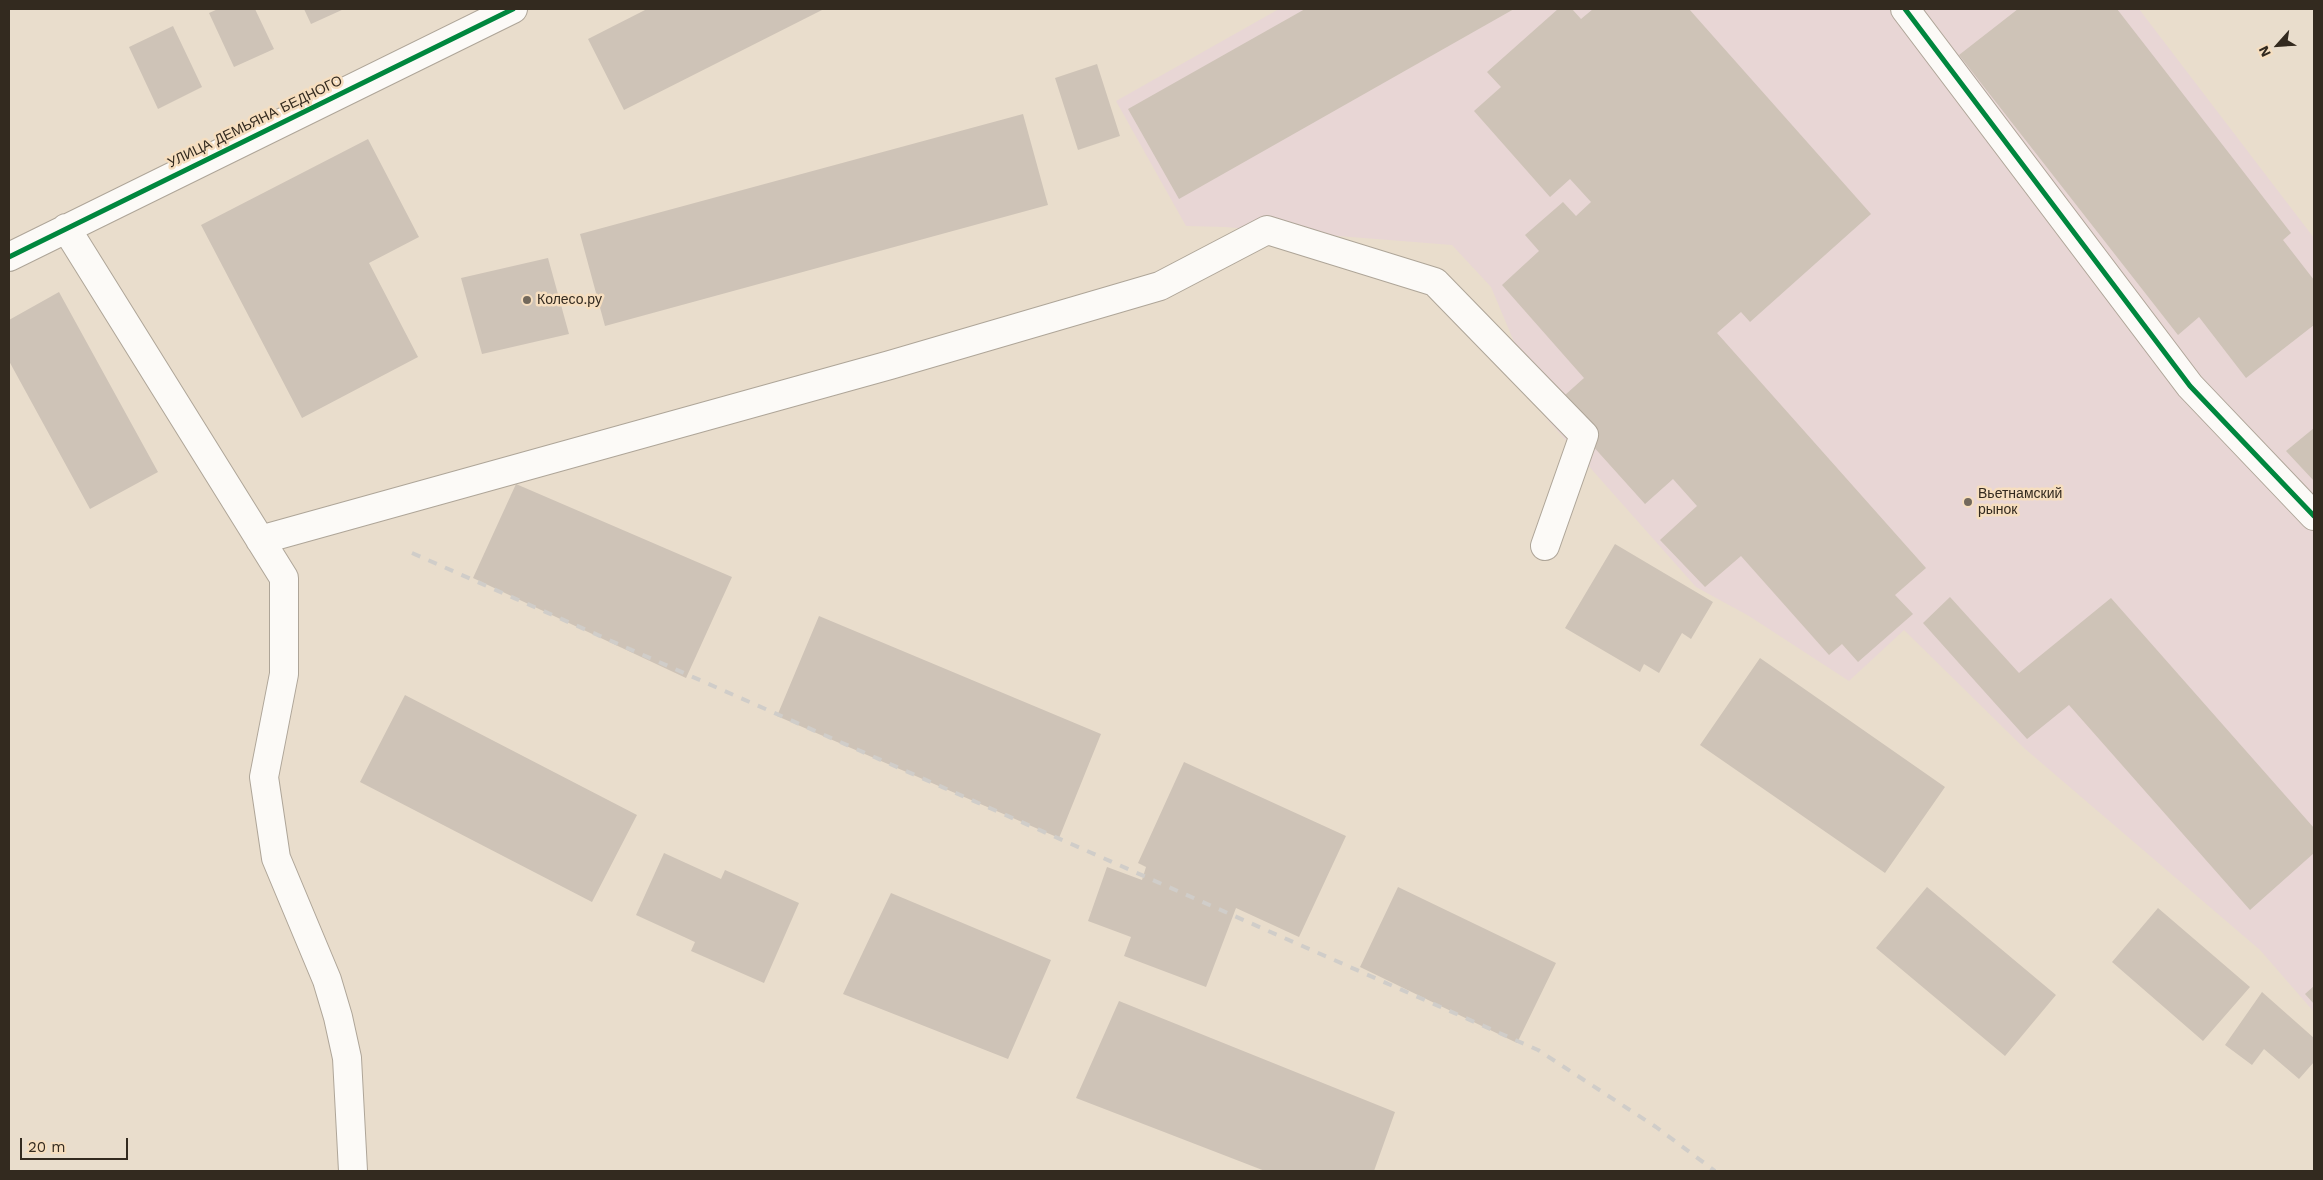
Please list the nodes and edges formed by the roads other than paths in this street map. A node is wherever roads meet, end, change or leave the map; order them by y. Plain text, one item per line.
1 (513, 9) edge
2 (1905, 9) edge
3 (66, 228) junction
4 (9, 257) edge
5 (2314, 516) edge
6 (260, 540) junction
7 (1545, 546) dead end
8 (353, 1171) edge

1 - 3 street, УЛИЦА ДЕМЬЯНА БЕДНОГО
2 - 5 street
3 - 4 street, УЛИЦА ДЕМЬЯНА БЕДНОГО
3 - 6 street
6 - 7 street
6 - 8 street

